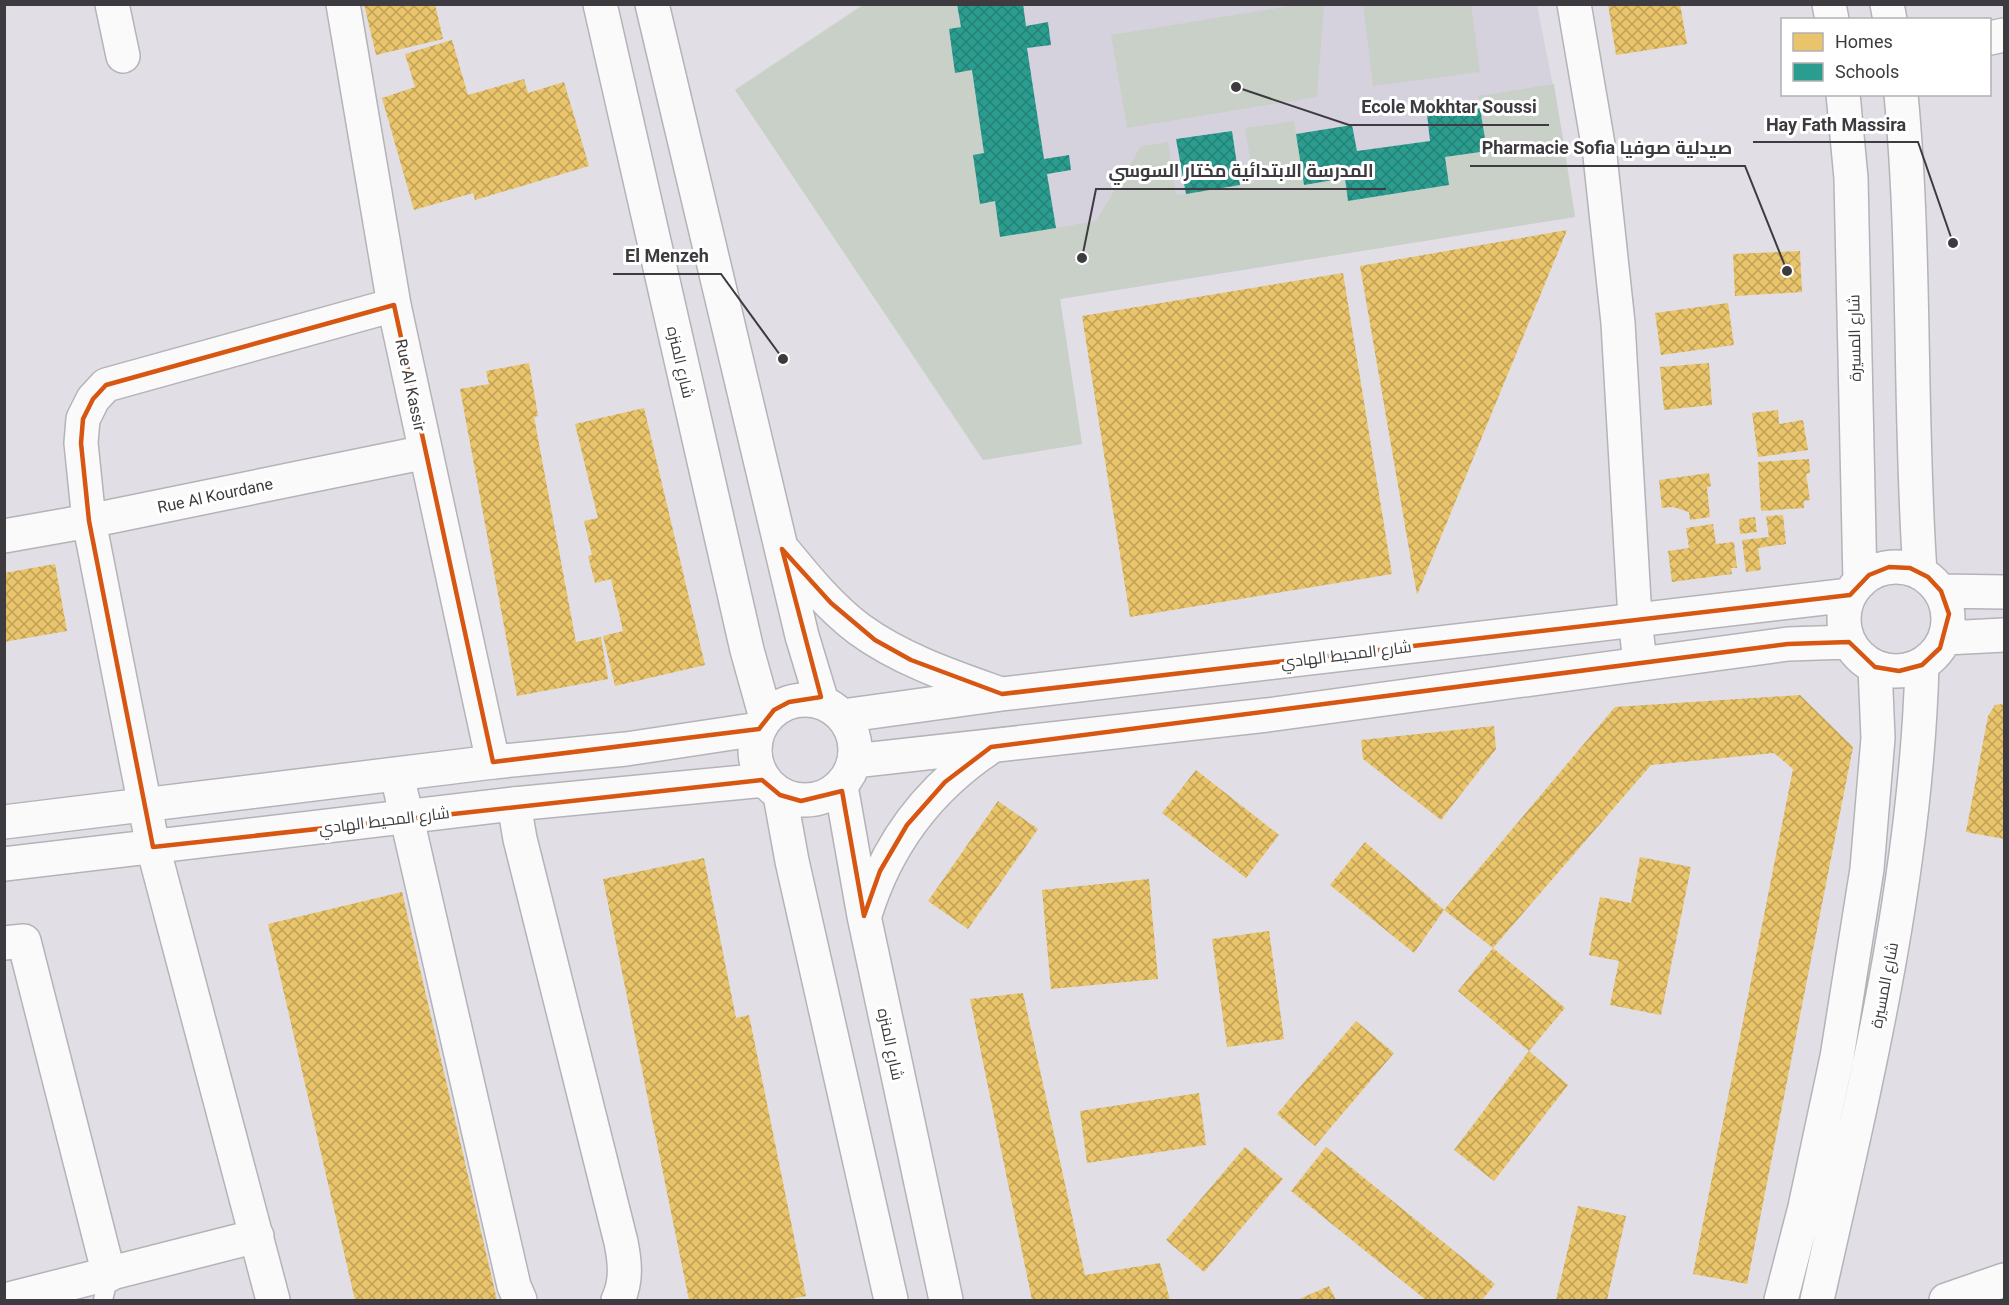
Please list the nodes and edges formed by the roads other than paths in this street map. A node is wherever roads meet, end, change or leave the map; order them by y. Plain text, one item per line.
1 (112, 4) edge
2 (343, 4) edge
3 (600, 4) edge
4 (652, 4) edge
5 (1574, 4) edge
6 (123, 56) dead end
7 (1844, 96) edge
8 (1901, 96) edge
9 (394, 305) junction
10 (426, 452) junction
11 (89, 521) junction
12 (4, 536) edge
13 (782, 549) junction
14 (1930, 581) junction
15 (1855, 588) junction
16 (2004, 592) edge
17 (1635, 619) junction
18 (2004, 635) edge
19 (1946, 638) junction
20 (1849, 642) junction
21 (1640, 663) junction
22 (1922, 665) junction
23 (1875, 667) junction
24 (1002, 694) junction
25 (832, 709) junction
26 (763, 724) junction
27 (991, 747) junction
28 (493, 762) junction
29 (848, 773) junction
30 (398, 775) junction
31 (772, 787) junction
32 (514, 804) junction
33 (143, 806) junction
34 (406, 817) junction
35 (4, 822) edge
36 (153, 847) junction
37 (4, 864) edge
38 (864, 916) junction
39 (4, 943) edge
40 (257, 1236) junction
41 (2004, 1281) edge
42 (106, 1288) edge
43 (5, 1300) edge
44 (273, 1300) edge
45 (520, 1300) edge
46 (618, 1300) edge
47 (891, 1300) edge
48 (946, 1300) edge
49 (1781, 1300) edge
50 (1817, 1300) edge
51 (1946, 1300) edge

1 - 6 street
2 - 9 street, Rue Al Kassir
3 - 26 street, شارع المنزه
4 - 13 street
5 - 17 street
7 - 15 street, شارع المسيرة
8 - 14 street
9 - 10 street, Rue Al Kassir
9 - 11 street
10 - 11 street, Rue Al Kourdane
10 - 28 street, Rue Al Kassir
11 - 12 street, Rue Al Kourdane
11 - 33 street
13 - 24 street
13 - 25 street
14 - 15 street
14 - 16 street
14 - 19 street
15 - 17 street, شارع المحيط الهادي
15 - 20 street
17 - 21 street
17 - 24 street, شارع المحيط الهادي
18 - 19 street
19 - 22 street
20 - 21 street
20 - 23 street
21 - 27 street
22 - 23 street
22 - 50 street, شارع المسيرة
23 - 49 street, شارع المسيرة
24 - 25 street, شارع المحيط الهادي
25 - 26 street
25 - 29 street
26 - 28 street
26 - 31 street
27 - 29 street
27 - 38 street
28 - 30 street
29 - 31 street
29 - 38 street, شارع المنزه
30 - 33 street
30 - 34 street
31 - 32 street, شارع المحيط الهادي
31 - 47 street
32 - 34 street, شارع المحيط الهادي
32 - 46 street
33 - 35 street
33 - 36 street
34 - 36 street, شارع المحيط الهادي
34 - 45 street
36 - 37 street, شارع المحيط الهادي
36 - 40 street
38 - 48 street, شارع المنزه
39 - 42 street
40 - 42 street
40 - 44 street
41 - 51 street
42 - 43 street

